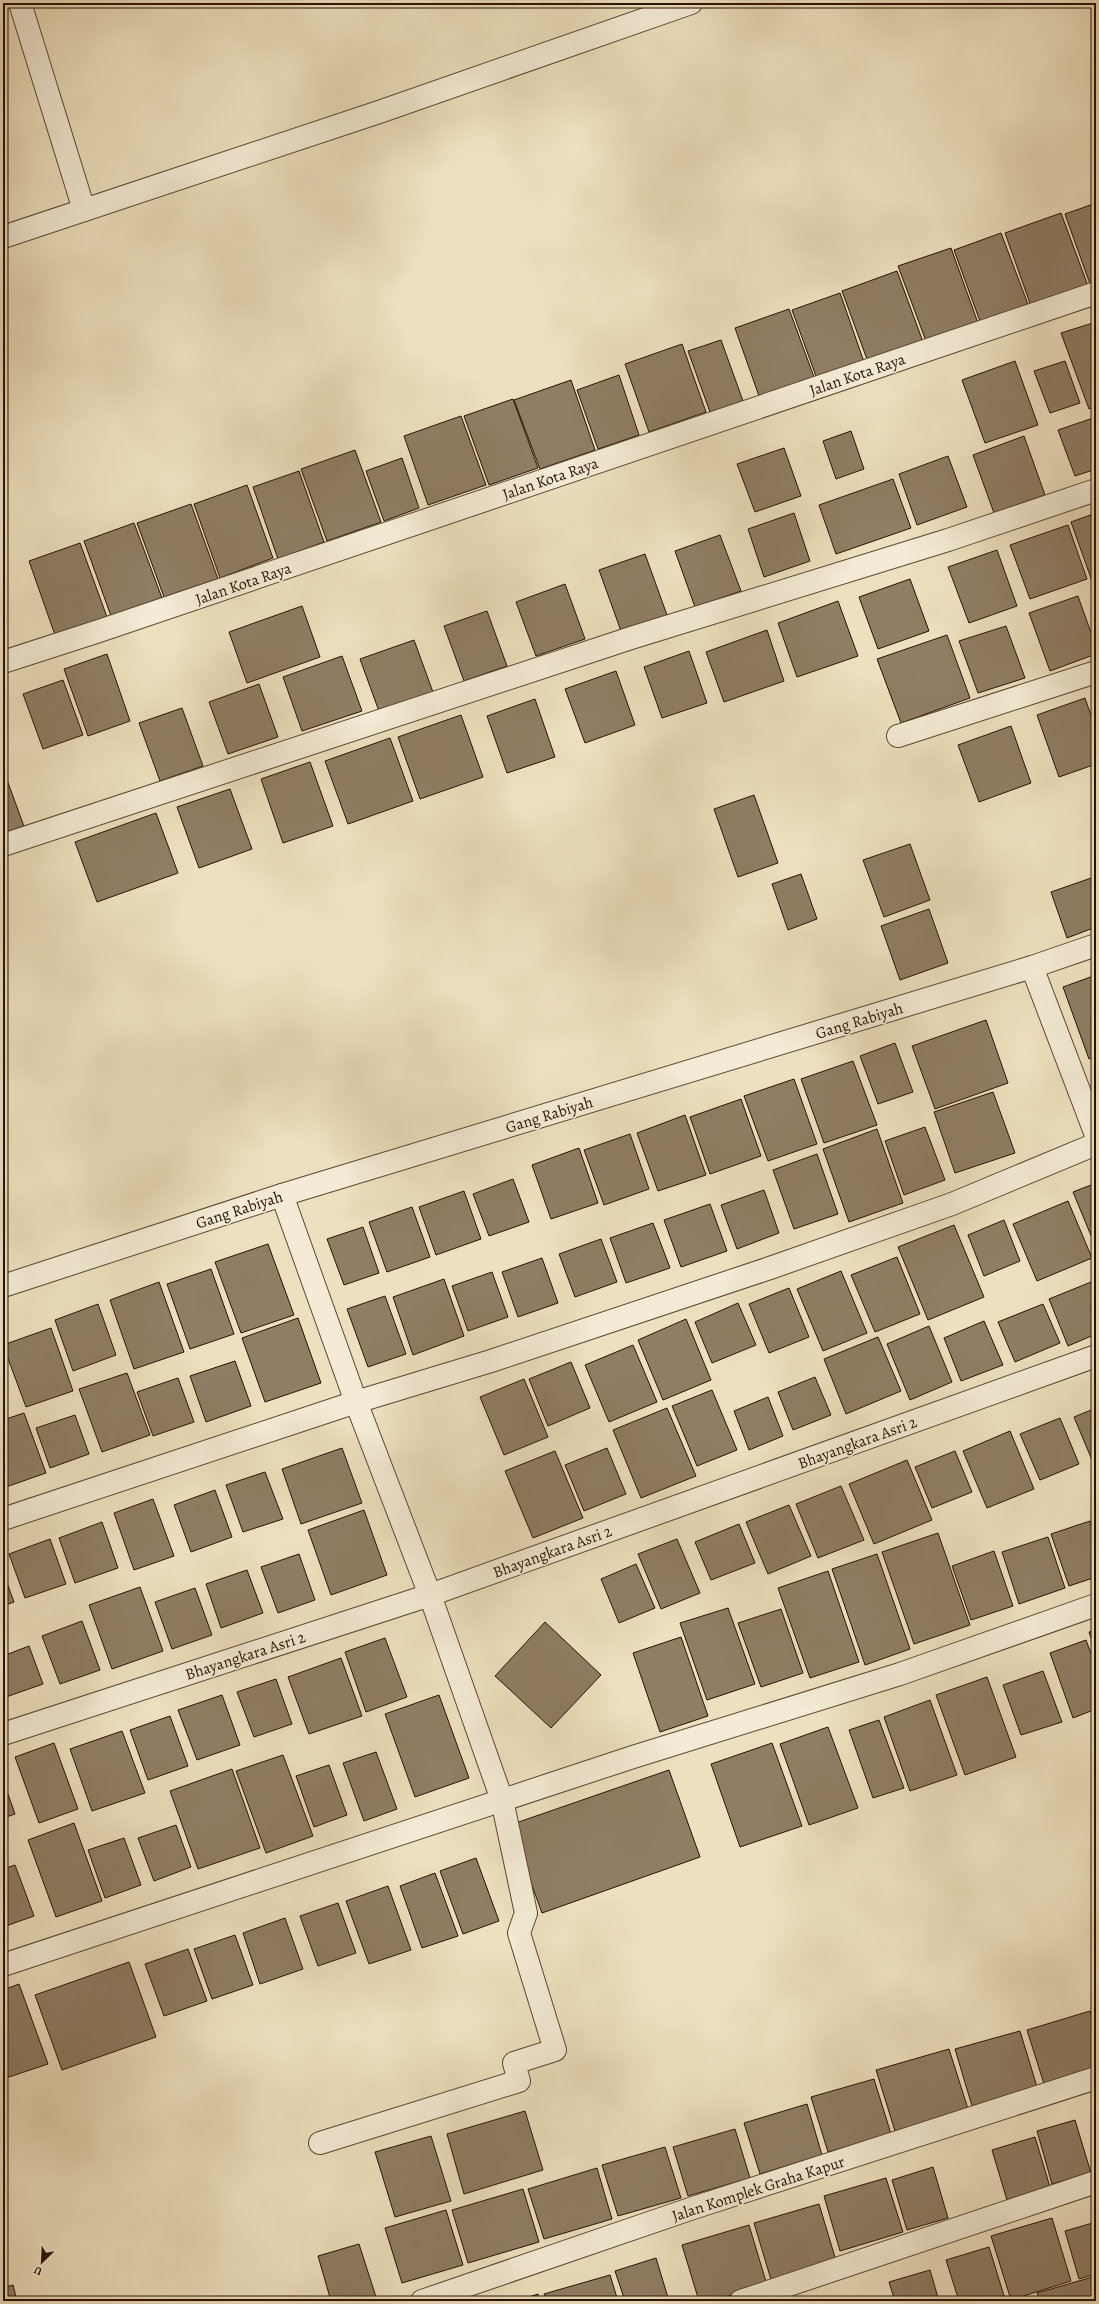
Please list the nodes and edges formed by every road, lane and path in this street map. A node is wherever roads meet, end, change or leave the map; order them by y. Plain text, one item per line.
1 (20, 3) edge
2 (691, 3) edge
3 (84, 210) junction
4 (3, 237) edge
5 (1096, 293) edge
6 (1096, 490) edge
7 (3, 662) edge
8 (1096, 672) edge
9 (898, 736) dead end
10 (3, 845) edge
11 (1096, 945) edge
12 (1032, 968) junction
13 (1096, 1135) edge
14 (1096, 1144) edge
15 (282, 1195) junction
16 (3, 1286) edge
17 (1096, 1356) edge
18 (356, 1402) junction
19 (3, 1519) edge
20 (430, 1595) junction
21 (1096, 1605) edge
22 (3, 1734) edge
23 (502, 1800) junction
24 (3, 1965) edge
25 (1096, 2078) edge
26 (320, 2143) dead end
27 (1096, 2182) edge
28 (422, 2301) edge
29 (741, 2301) edge

1 - 3 street
2 - 3 street
3 - 4 street
5 - 7 street, Jalan Kota Raya
6 - 10 street
8 - 9 street
11 - 12 street, Gang Rabiyah
12 - 13 street
12 - 15 street, Gang Rabiyah
14 - 18 street
15 - 16 street, Gang Rabiyah
15 - 18 street
17 - 20 street, Bhayangkara Asri 2
18 - 19 street
18 - 20 street
20 - 22 street, Bhayangkara Asri 2
20 - 23 street
21 - 23 street
23 - 24 street
23 - 26 street
25 - 28 street, Jalan Komplek Graha Kapur
27 - 29 street

